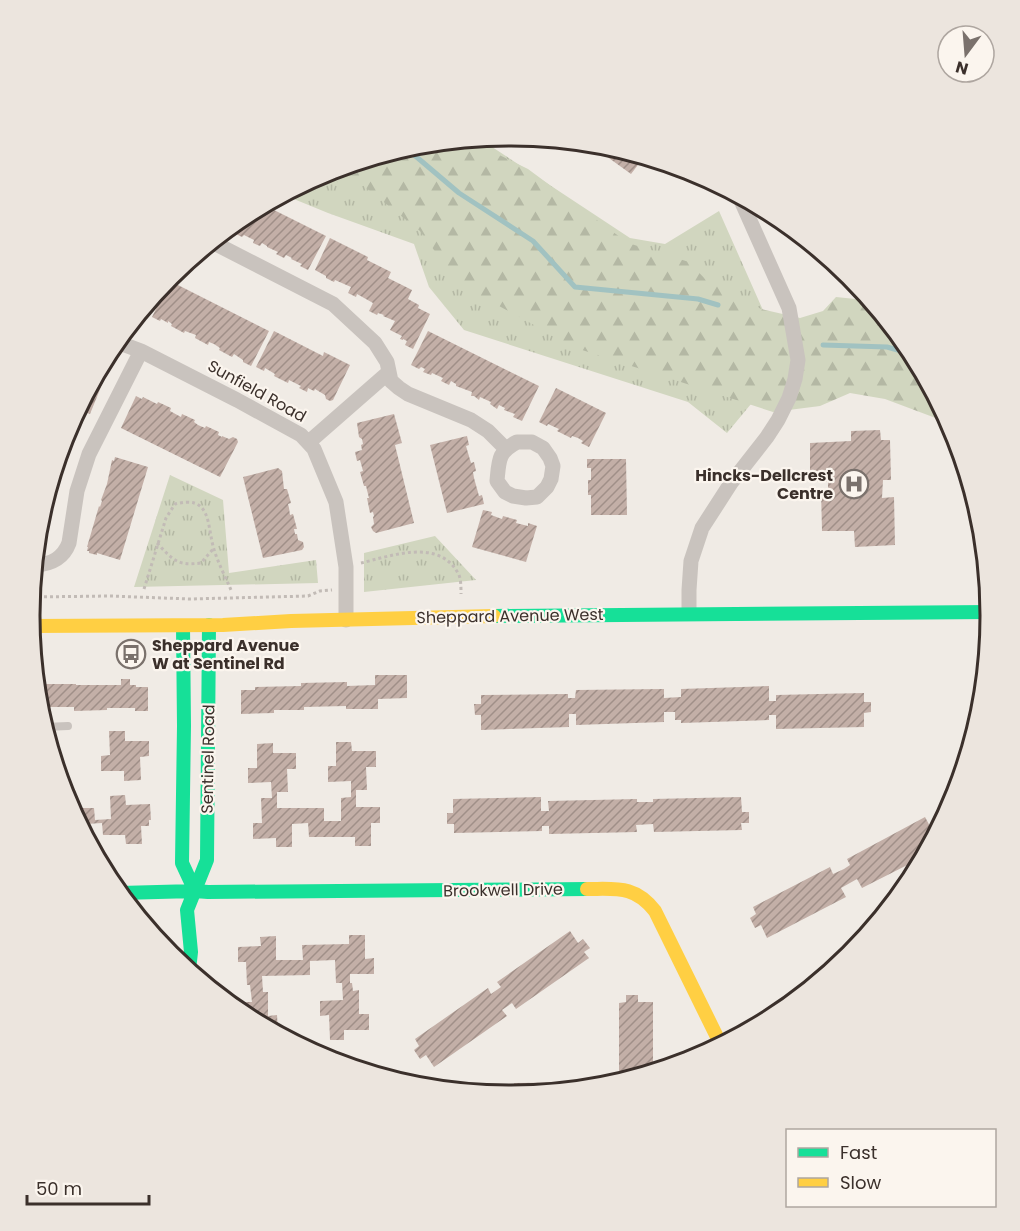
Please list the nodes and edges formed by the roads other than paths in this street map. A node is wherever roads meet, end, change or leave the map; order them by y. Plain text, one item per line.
1 (745, 209) edge
2 (220, 246) edge
3 (127, 346) edge
4 (141, 351) junction
5 (389, 372) junction
6 (309, 442) junction
7 (505, 448) dead end
8 (44, 563) edge
9 (980, 612) edge
10 (689, 613) junction
11 (346, 620) junction
12 (209, 625) junction
13 (41, 626) edge
14 (183, 626) junction
15 (54, 726) edge
16 (68, 726) dead end
17 (195, 891) junction
18 (132, 893) edge
19 (190, 959) edge
20 (717, 1037) edge

1 - 10 street
2 - 5 street
3 - 4 street, Sunfield Road
4 - 6 street, Sunfield Road
4 - 8 street
5 - 6 street
5 - 7 street
6 - 11 street, Sunfield Road
9 - 10 street, Sheppard Avenue West
10 - 11 street, Sheppard Avenue West
11 - 12 street, Sheppard Avenue West
12 - 14 street, Sheppard Avenue West
12 - 17 street, Sentinel Road
13 - 14 street, Sheppard Avenue West
14 - 17 street, Sentinel Road
15 - 16 lane
17 - 18 street, Brookwell Drive
17 - 19 street, Sentinel Road
17 - 20 street, Brookwell Drive

